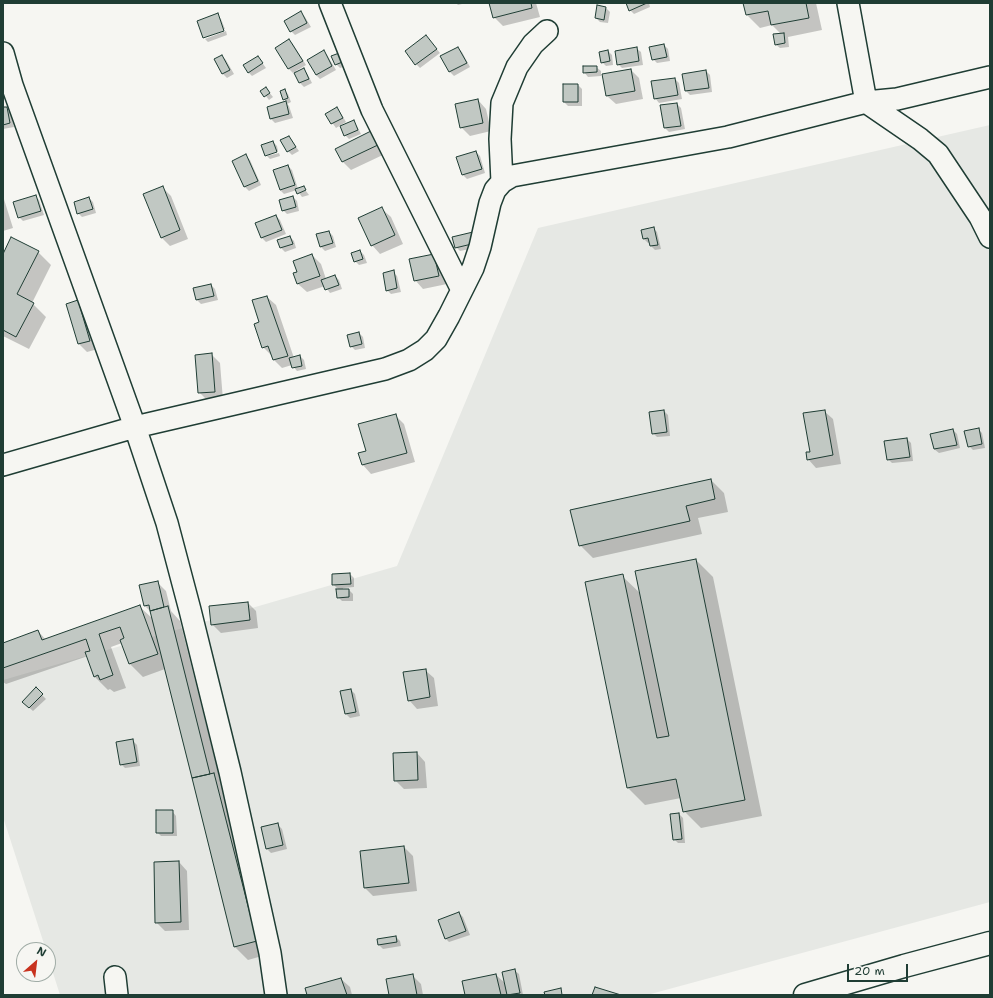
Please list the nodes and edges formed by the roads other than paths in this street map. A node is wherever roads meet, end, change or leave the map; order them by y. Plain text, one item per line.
1 (330, 3) edge
2 (848, 3) edge
3 (547, 31) dead end
4 (3, 53) edge
5 (990, 77) edge
6 (7, 86) edge
7 (866, 102) junction
8 (502, 182) junction
9 (990, 238) edge
10 (462, 290) junction
11 (135, 427) junction
12 (3, 465) edge
13 (990, 943) edge
14 (276, 995) edge
15 (804, 995) edge

1 - 10 street
2 - 7 street
3 - 8 street
4 - 6 street
5 - 7 street
6 - 11 street
7 - 8 street
7 - 9 street
8 - 10 street
10 - 11 street
11 - 12 street
11 - 14 street
13 - 15 main road

